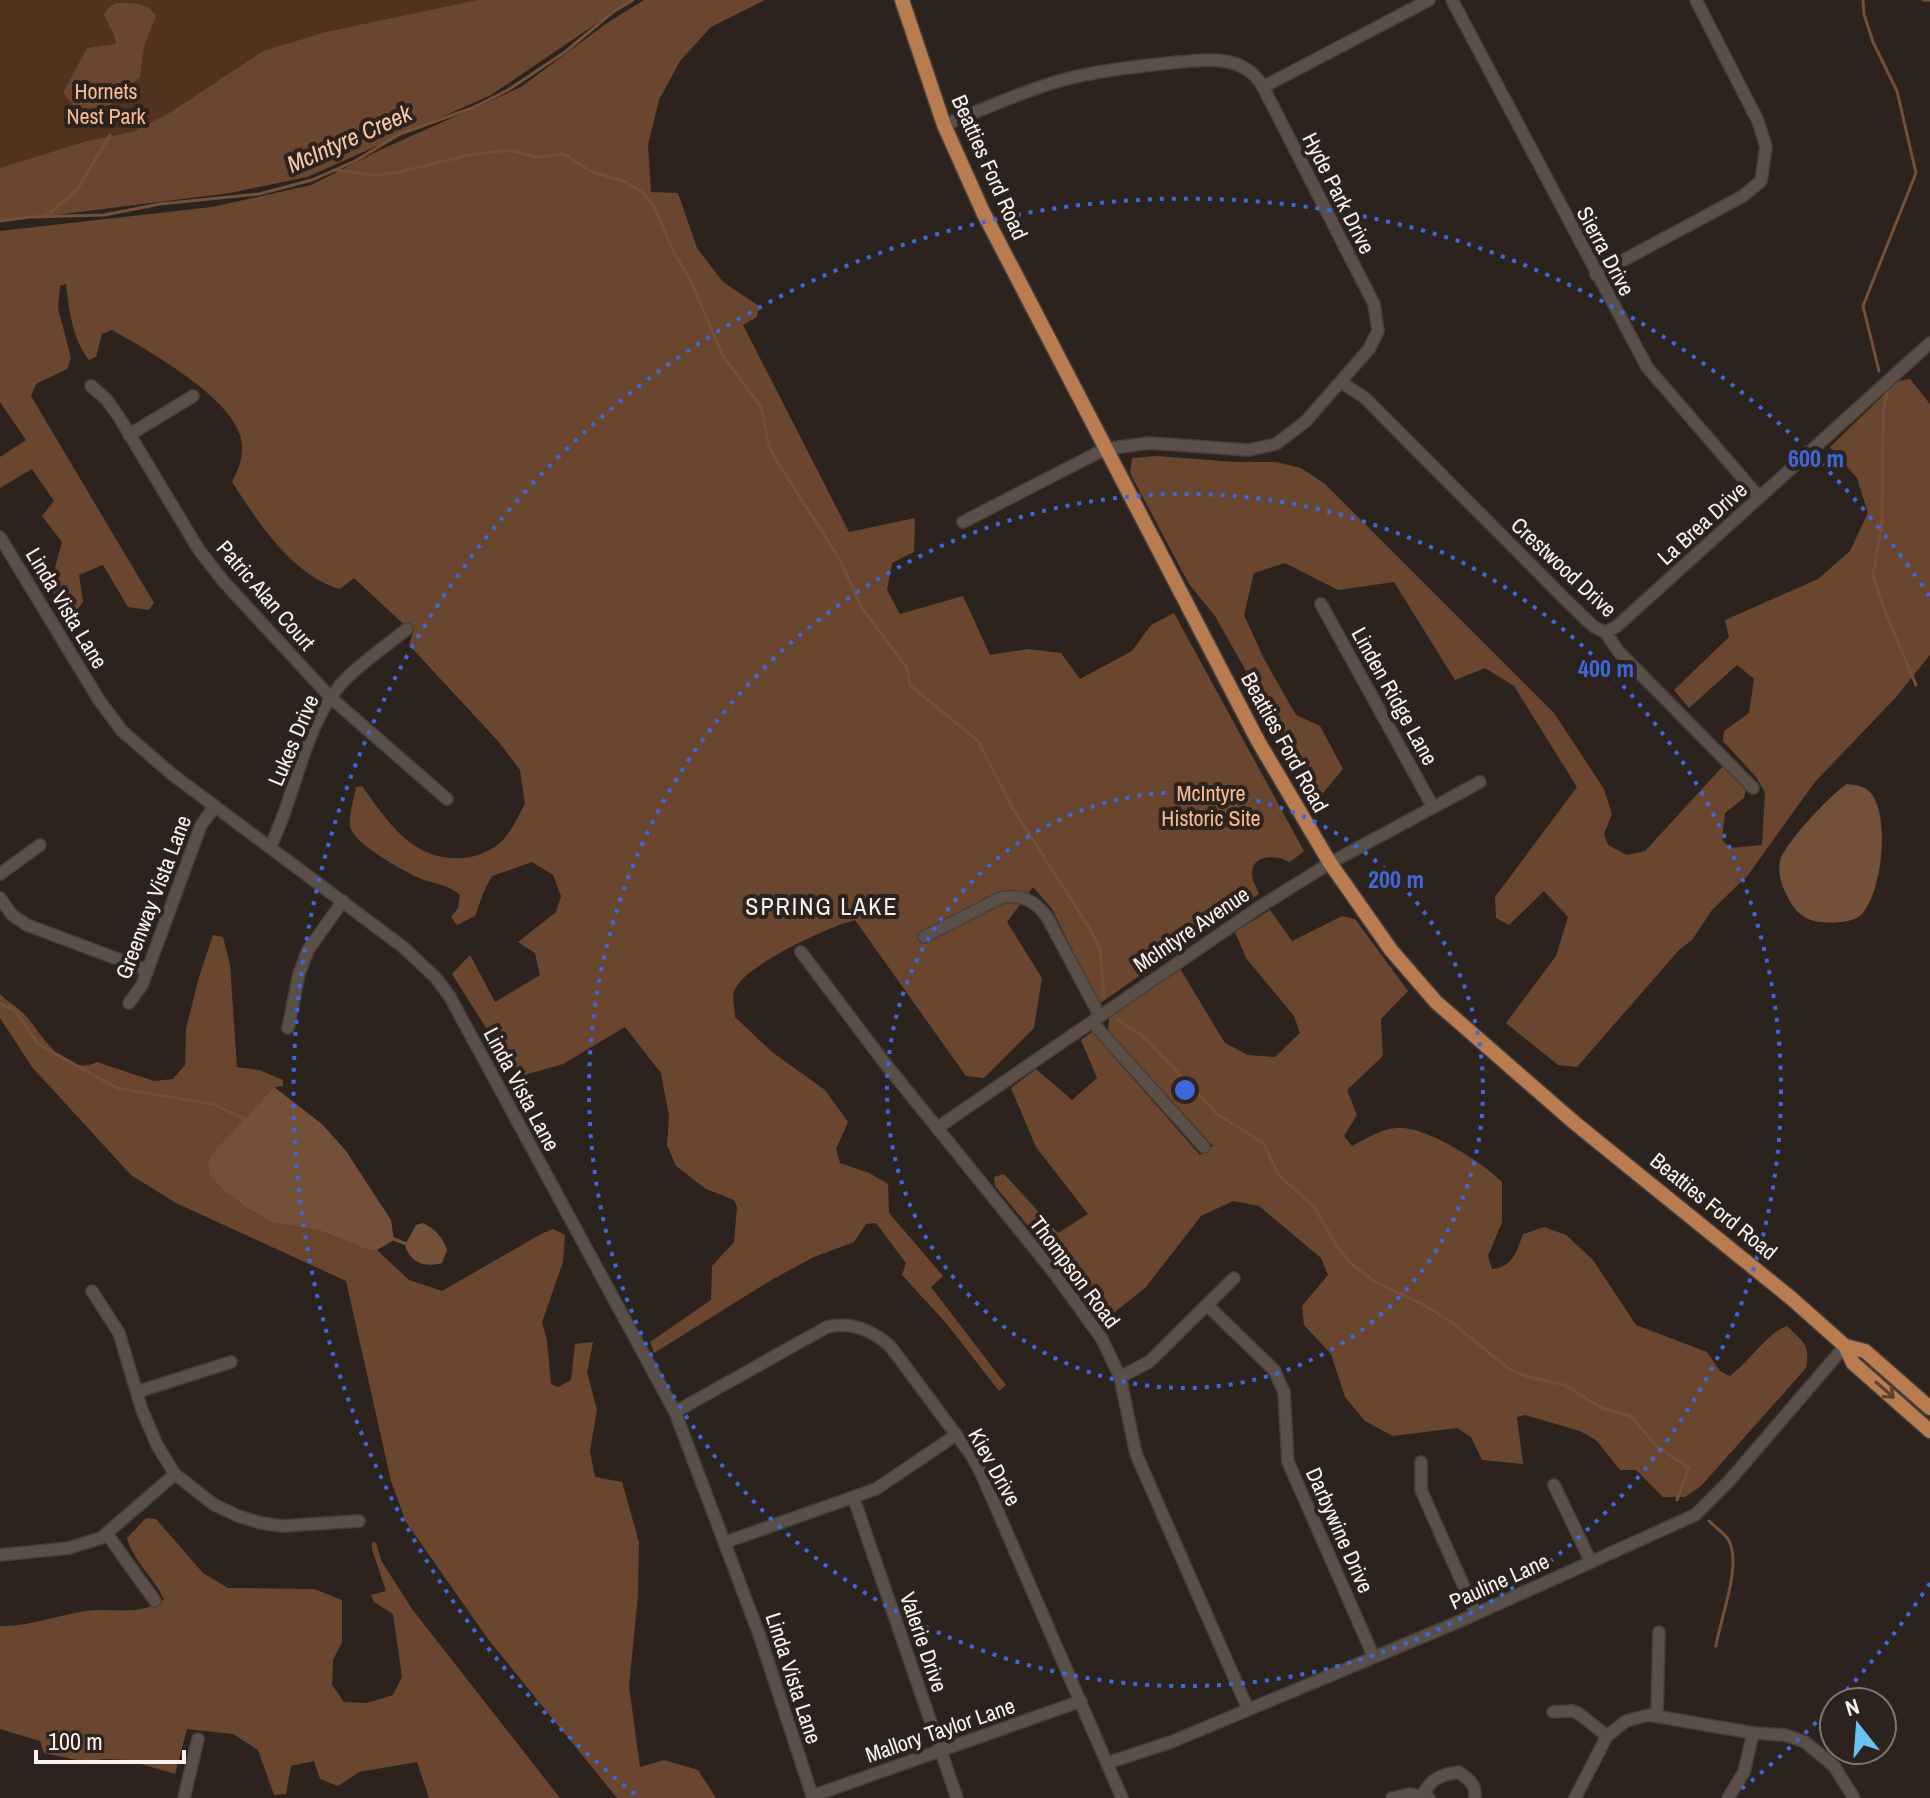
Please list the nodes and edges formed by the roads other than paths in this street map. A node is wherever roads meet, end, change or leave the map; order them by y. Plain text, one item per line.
1 (902, 0) edge
2 (1429, 0) edge
3 (1452, 0) edge
4 (1696, 0) edge
5 (1263, 87) junction
6 (944, 125) junction
7 (1596, 275) junction
8 (1930, 343) edge
9 (1341, 382) junction
10 (91, 386) dead end
11 (193, 396) dead end
12 (129, 435) junction
13 (1105, 449) junction
14 (1759, 497) junction
15 (963, 522) dead end
16 (0, 537) edge
17 (1321, 604) dead end
18 (407, 629) dead end
19 (1605, 632) junction
20 (331, 698) junction
21 (1480, 782) dead end
22 (1753, 788) dead end
23 (447, 799) dead end
24 (215, 806) junction
25 (1433, 807) junction
26 (40, 845) dead end
27 (270, 847) junction
28 (1330, 863) junction
29 (0, 874) edge
30 (0, 898) edge
31 (343, 901) junction
32 (924, 937) dead end
33 (801, 952) dead end
34 (147, 970) junction
35 (129, 1003) dead end
36 (1096, 1019) junction
37 (288, 1028) dead end
38 (937, 1128) junction
39 (1204, 1147) dead end
40 (1234, 1278) dead end
41 (92, 1291) dead end
42 (1207, 1305) junction
43 (1845, 1346) junction
44 (231, 1362) dead end
45 (1120, 1377) junction
46 (137, 1392) junction
47 (1930, 1408) edge
48 (675, 1412) junction
49 (1930, 1431) edge
50 (956, 1435) junction
51 (1421, 1462) dead end
52 (175, 1474) junction
53 (1554, 1485) dead end
54 (854, 1499) junction
55 (359, 1521) dead end
56 (107, 1534) junction
57 (726, 1542) junction
58 (0, 1555) edge
59 (1591, 1562) junction
60 (155, 1601) dead end
61 (1476, 1614) junction
62 (1659, 1632) dead end
63 (1373, 1655) junction
64 (1081, 1701) junction
65 (1248, 1709) junction
66 (1553, 1712) dead end
67 (1657, 1716) junction
68 (1753, 1733) junction
69 (1607, 1736) junction
70 (198, 1739) dead end
71 (940, 1751) junction
72 (1107, 1763) junction
73 (813, 1797) edge
74 (1426, 1797) edge
75 (184, 1798) edge
76 (957, 1798) edge
77 (1122, 1798) edge
78 (1392, 1798) edge
79 (1475, 1798) edge
80 (1575, 1798) edge
81 (1728, 1798) edge
82 (1854, 1798) edge

1 - 6 main road, Beatties Ford Road
2 - 5 street
3 - 7 street, Sierra Drive
4 - 7 street
5 - 6 street, Hyde Park Drive
5 - 9 street, Hyde Park Drive
6 - 13 main road, Beatties Ford Road
7 - 14 street, Sierra Drive
8 - 14 street, La Brea Drive
9 - 13 street, Hyde Park Drive
9 - 19 street, Crestwood Drive
10 - 12 street, Patric Alan Court
11 - 12 street
12 - 20 street, Patric Alan Court
13 - 15 street, Hyde Park Drive
13 - 28 main road, Beatties Ford Road
14 - 19 street, La Brea Drive
16 - 24 street, Linda Vista Lane
17 - 25 street, Linden Ridge Lane
18 - 20 street, Lukes Drive
19 - 22 street, Crestwood Drive
20 - 23 street, Patric Alan Court
20 - 27 street, Lukes Drive
21 - 25 street, McIntyre Avenue
24 - 27 street, Linda Vista Lane
24 - 34 street, Greenway Vista Lane
25 - 28 street, McIntyre Avenue
26 - 29 street
27 - 31 street, Linda Vista Lane
28 - 36 street, McIntyre Avenue
28 - 43 main road, Beatties Ford Road
30 - 34 street
31 - 37 street
31 - 48 street, Linda Vista Lane
32 - 36 street
33 - 38 street, Thompson Road
34 - 35 street, Greenway Vista Lane
36 - 38 street, McIntyre Avenue
36 - 39 street
38 - 45 street, Thompson Road
40 - 42 street
41 - 46 street
42 - 45 street
42 - 63 street, Darbywine Drive
43 - 47 main road, Beatties Ford Road
43 -> 49 main road, Beatties Ford Road
43 - 59 street, Pauline Lane
44 - 46 street
45 - 65 street, Thompson Road
46 - 52 street
48 - 50 street, Kiev Drive
48 - 57 street, Linda Vista Lane
50 - 54 street
50 - 64 street, Kiev Drive
51 - 61 street
52 - 55 street
52 - 56 street
53 - 59 street
54 - 57 street
54 - 71 street, Valerie Drive
56 - 58 street
56 - 60 street
57 - 73 street, Linda Vista Lane
59 - 61 street, Pauline Lane
61 - 63 street, Pauline Lane
62 - 67 street
63 - 65 street, Pauline Lane
64 - 71 street, Mallory Taylor Lane
64 - 72 street, Kiev Drive
65 - 72 street, Pauline Lane
66 - 69 street
67 - 68 street
67 - 69 street
68 - 81 street
68 - 82 street
69 - 80 street
70 - 75 street
71 - 73 street, Mallory Taylor Lane
71 - 76 street, Valerie Drive
72 - 77 street, Kiev Drive
74 - 78 street
74 - 79 street

